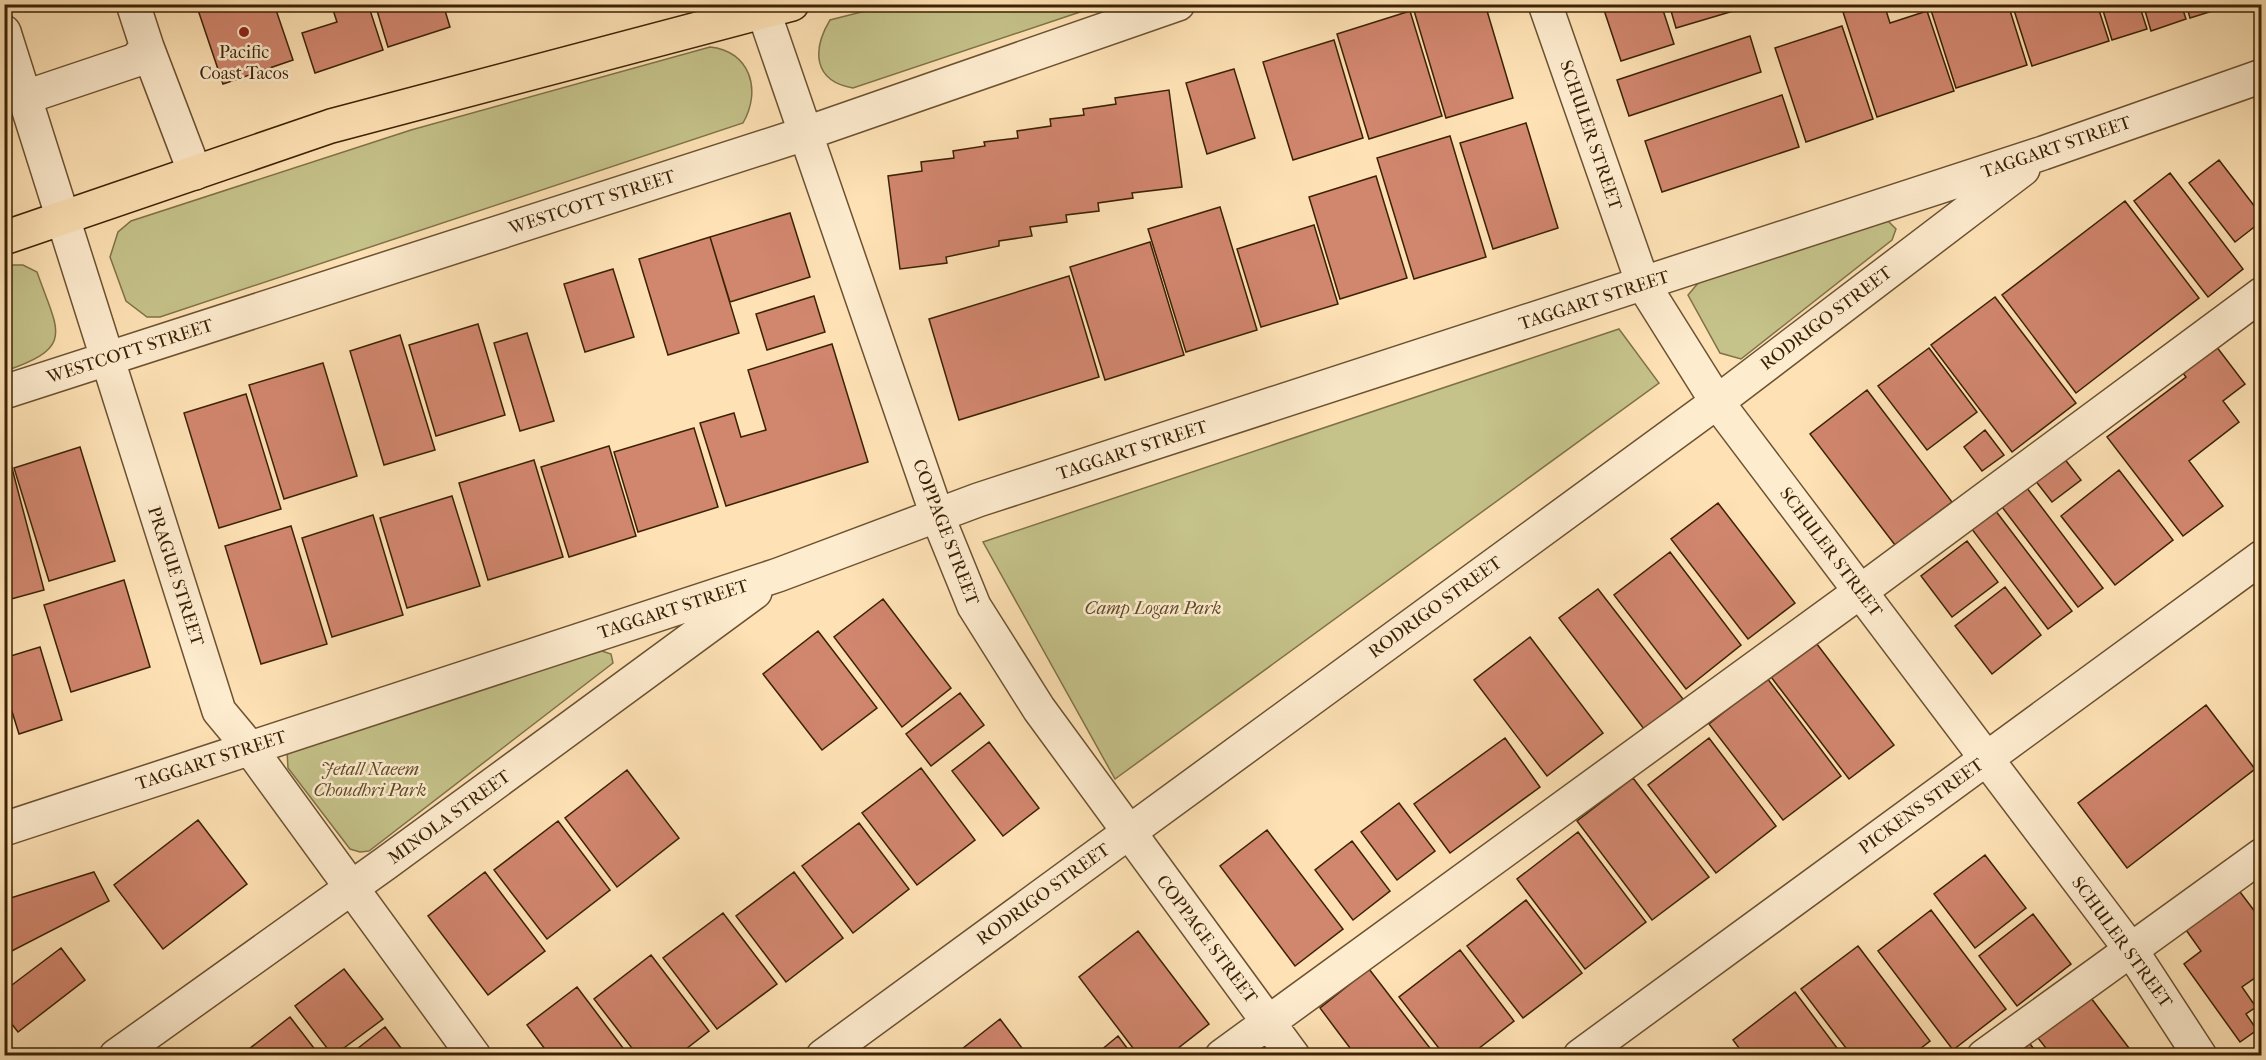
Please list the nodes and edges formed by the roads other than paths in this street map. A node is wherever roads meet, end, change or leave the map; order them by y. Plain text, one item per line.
1 (132, 4) edge
2 (1178, 4) edge
3 (1545, 4) edge
4 (772, 7) edge
5 (4, 32) edge
6 (147, 46) junction
7 (2262, 76) edge
8 (26, 97) junction
9 (804, 134) junction
10 (2043, 153) junction
11 (195, 173) junction
12 (65, 218) junction
13 (4, 238) edge
14 (1643, 284) junction
15 (2262, 294) edge
16 (106, 357) junction
17 (4, 392) edge
18 (1717, 402) junction
19 (937, 515) junction
20 (2262, 556) edge
21 (778, 575) junction
22 (1861, 591) junction
23 (249, 747) junction
24 (1986, 759) junction
25 (4, 829) edge
26 (1127, 832) junction
27 (2262, 855) edge
28 (350, 889) junction
29 (2131, 950) junction
30 (1269, 1021) junction
31 (116, 1056) edge
32 (474, 1056) edge
33 (823, 1056) edge
34 (1222, 1056) edge
35 (1293, 1056) edge
36 (1580, 1056) edge
37 (1984, 1056) edge
38 (2200, 1056) edge

1 - 6 street
2 - 9 street, WESTCOTT STREET
3 - 14 street, SCHULER STREET
4 - 9 street, COPPAGE STREET
4 - 11 main road
5 - 8 street, PRAGUE STREET
6 - 8 street
6 - 11 street
7 - 10 street, TAGGART STREET
8 - 12 street, PRAGUE STREET
9 - 16 street, WESTCOTT STREET
9 - 19 street, COPPAGE STREET
10 - 14 street, TAGGART STREET
10 - 18 street, RODRIGO STREET
11 - 12 main road
12 - 13 main road
12 - 16 street, PRAGUE STREET
14 - 18 street, SCHULER STREET
14 - 19 street, TAGGART STREET
15 - 22 street
16 - 17 street, WESTCOTT STREET
16 - 23 street, PRAGUE STREET
18 - 22 street, SCHULER STREET
18 - 26 street, RODRIGO STREET
19 - 21 street, TAGGART STREET
19 - 26 street, COPPAGE STREET
20 - 24 street, PICKENS STREET
21 - 23 street, TAGGART STREET
21 - 28 street, MINOLA STREET
22 - 24 street, SCHULER STREET
22 - 30 street
23 - 25 street, TAGGART STREET
23 - 28 street, PRAGUE STREET
24 - 29 street, SCHULER STREET
24 - 36 street, PICKENS STREET
26 - 30 street, COPPAGE STREET
26 - 33 street, RODRIGO STREET
27 - 29 street
28 - 31 street, MINOLA STREET
28 - 32 street, PRAGUE STREET
29 - 37 street
29 - 38 street, SCHULER STREET
30 - 34 street
30 - 35 street, COPPAGE STREET

